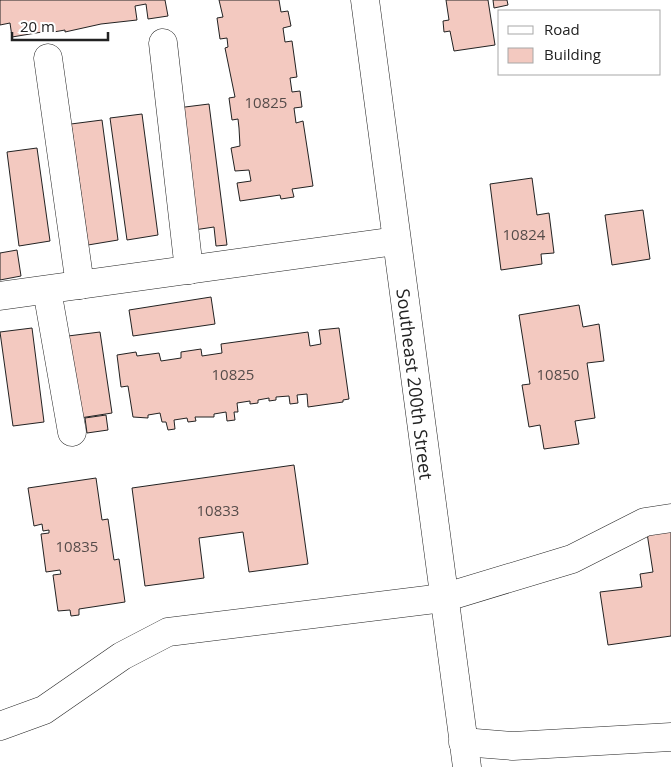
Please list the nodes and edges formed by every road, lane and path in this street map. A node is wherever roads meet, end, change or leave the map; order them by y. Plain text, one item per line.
1 (365, 0) edge
2 (163, 43) dead end
3 (48, 58) dead end
4 (396, 241) junction
5 (189, 270) junction
6 (80, 285) junction
7 (47, 290) junction
8 (0, 296) edge
9 (72, 432) dead end
10 (671, 518) edge
11 (443, 598) junction
12 (0, 726) edge
13 (671, 737) edge
14 (465, 755) edge

1 - 4 street, Southeast 200th Street
2 - 5 street
3 - 6 street
4 - 5 street
4 - 11 street, Southeast 200th Street
5 - 6 street
6 - 7 street
7 - 8 street
7 - 9 street
10 - 11 street
11 - 12 street
11 - 14 street, Southeast 200th Street
13 - 14 street

